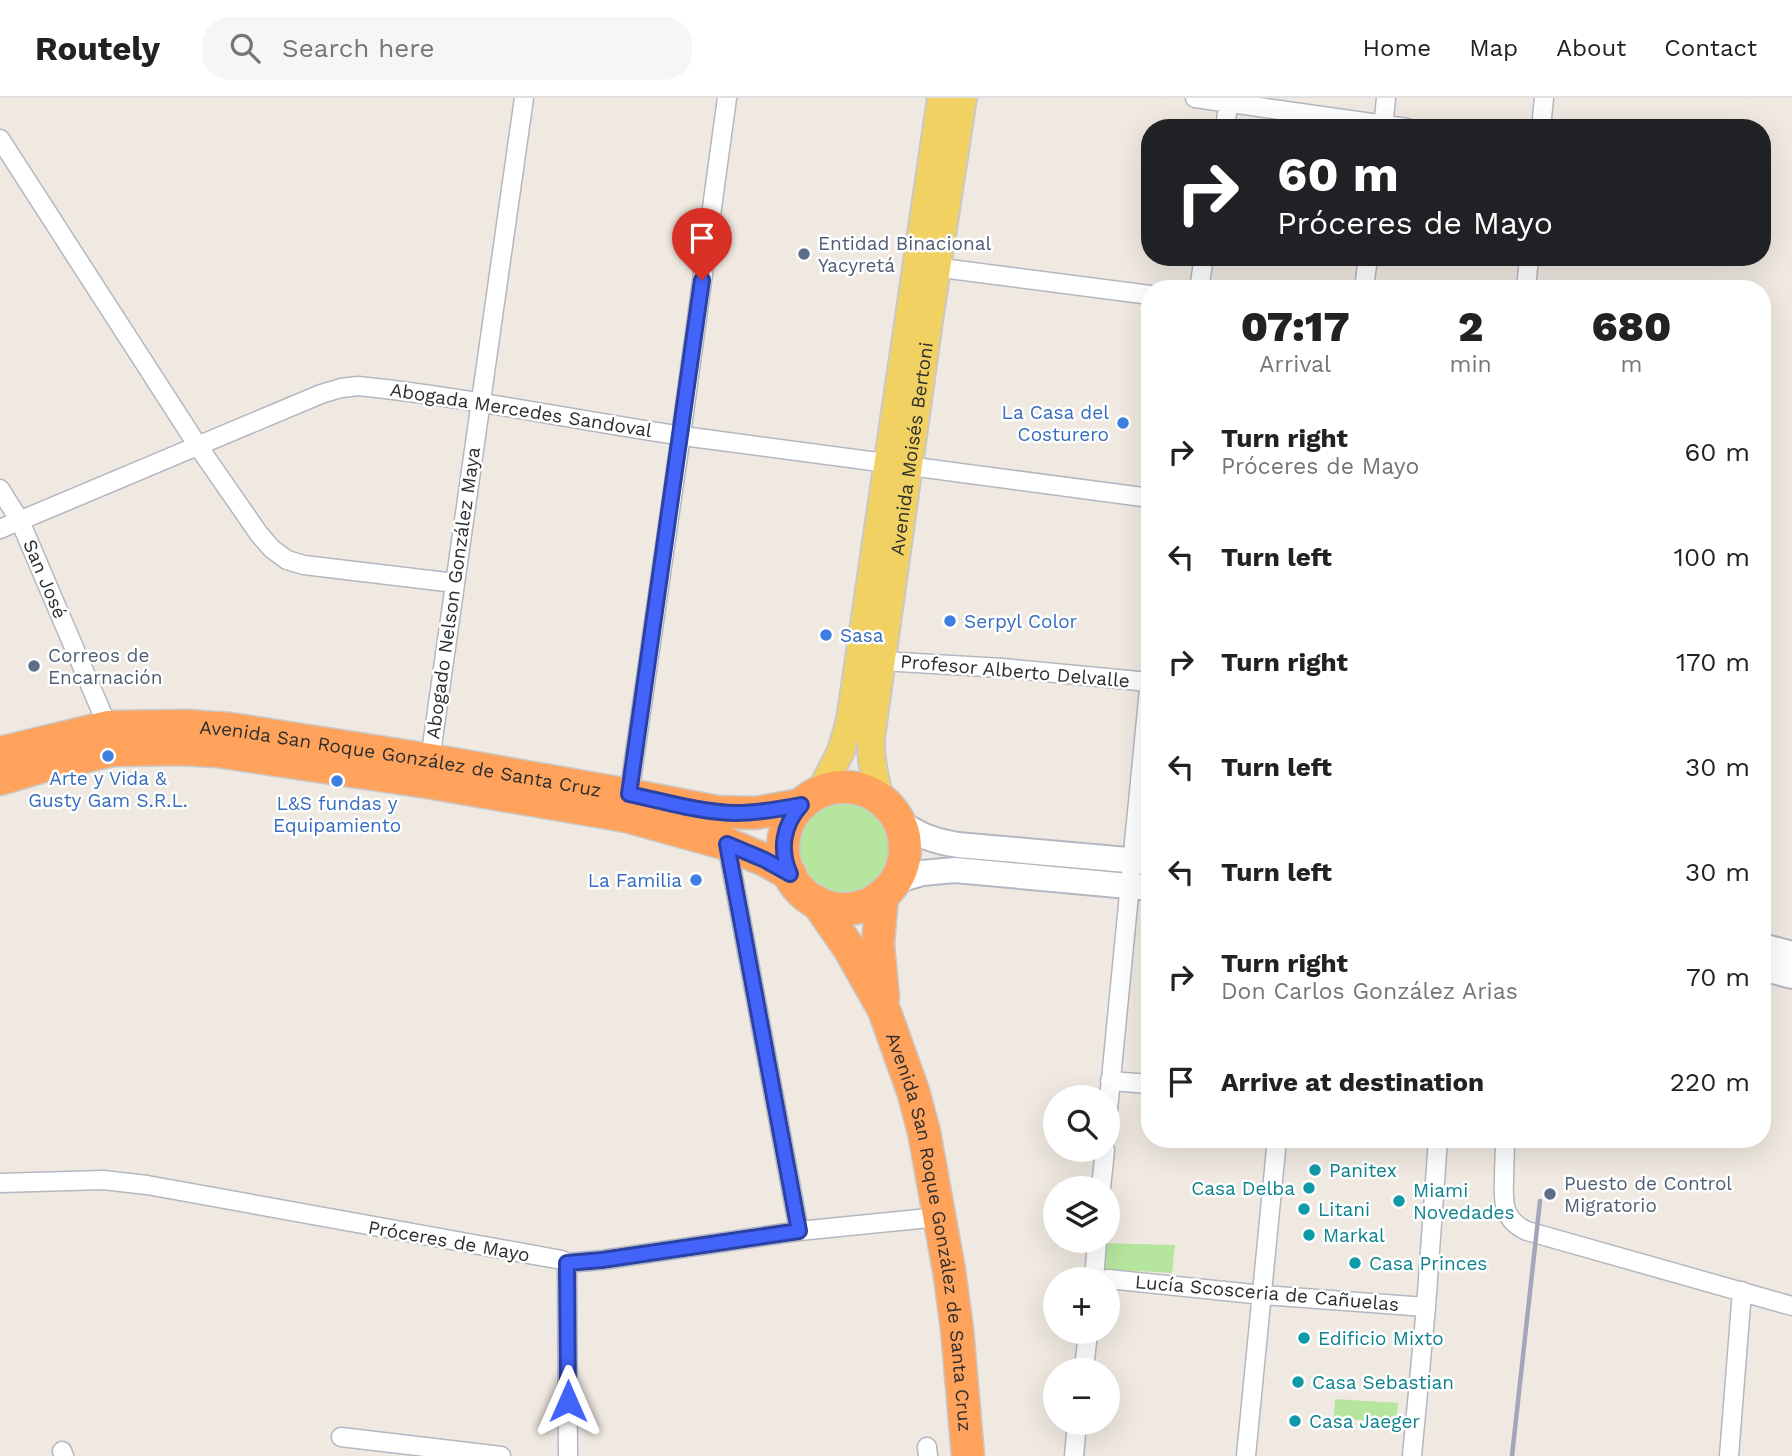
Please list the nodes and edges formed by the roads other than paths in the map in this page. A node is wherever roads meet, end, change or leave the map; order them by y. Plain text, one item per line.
1 (524, 98) edge
2 (727, 98) edge
3 (941, 98) edge
4 (963, 98) edge
5 (1195, 98) edge
6 (1386, 98) edge
7 (1544, 98) edge
8 (1229, 101) edge
9 (1226, 119) edge
10 (1340, 119) edge
11 (1384, 119) edge
12 (1542, 119) edge
13 (0, 139) edge
14 (926, 266) junction
15 (1141, 294) edge
16 (480, 403) junction
17 (681, 435) junction
18 (198, 446) junction
19 (898, 465) junction
20 (0, 489) edge
21 (1141, 497) edge
22 (20, 521) junction
23 (0, 529) edge
24 (455, 583) junction
25 (881, 661) junction
26 (1141, 680) edge
27 (110, 739) junction
28 (0, 753) edge
29 (428, 771) junction
30 (0, 779) edge
31 (811, 799) junction
32 (627, 805) junction
33 (890, 810) junction
34 (727, 844) junction
35 (1141, 861) edge
36 (790, 874) junction
37 (1140, 887) edge
38 (889, 888) junction
39 (817, 902) junction
40 (1771, 948) edge
41 (1792, 954) edge
42 (1771, 970) edge
43 (1792, 976) edge
44 (884, 1010) junction
45 (1110, 1081) junction
46 (1141, 1083) edge
47 (1110, 1085) edge
48 (1276, 1148) edge
49 (1437, 1148) edge
50 (1505, 1148) edge
51 (0, 1183) edge
52 (939, 1217) junction
53 (799, 1231) junction
54 (567, 1263) junction
55 (1120, 1281) edge
56 (1742, 1291) junction
57 (1263, 1295) junction
58 (1792, 1306) edge
59 (1426, 1307) junction
60 (1076, 1435) edge
61 (341, 1437) dead end
62 (432, 1452) edge
63 (501, 1456) edge
64 (568, 1456) edge
65 (968, 1456) edge
66 (1074, 1456) edge
67 (1246, 1456) edge
68 (1412, 1456) edge
69 (1729, 1456) edge

1 - 16 street, Abogado Nelson González Maya
2 - 17 street
3 - 14 main road, Avenida Moisés Bertoni
4 - 14 main road, Avenida Moisés Bertoni
5 - 8 street
6 - 11 street
7 - 12 street
8 - 9 street
8 - 10 street
13 - 18 street
14 - 15 street
14 - 19 main road, Avenida Moisés Bertoni
16 - 17 street, Abogada Mercedes Sandoval
16 - 18 street, Abogada Mercedes Sandoval
16 - 24 street, Abogado Nelson González Maya
17 - 19 street, Abogada Mercedes Sandoval
17 - 32 street
18 - 22 street, Abogada Mercedes Sandoval
18 - 24 street
19 - 21 street, Abogada Mercedes Sandoval
19 - 25 main road, Avenida Moisés Bertoni
19 - 31 main road, Avenida Moisés Bertoni
20 - 22 street, San José
22 - 23 street, Abogada Mercedes Sandoval
22 - 27 street, San José
24 - 29 street, Abogado Nelson González Maya
25 - 26 street, Profesor Alberto Delvalle
25 - 33 main road, Avenida Moisés Bertoni
27 - 28 highway, Avenida San Roque González de Santa Cruz
27 - 29 highway, Avenida San Roque González de Santa Cruz
27 - 30 highway, Avenida San Roque González de Santa Cruz
29 - 32 highway, Avenida San Roque González de Santa Cruz
31 - 32 highway, Avenida San Roque González de Santa Cruz
31 - 33 highway
31 - 36 highway
32 - 34 highway, Avenida San Roque González de Santa Cruz
33 - 35 main road
33 - 38 highway
34 - 36 highway, Avenida San Roque González de Santa Cruz
34 - 53 street
35 - 37 street
36 - 39 highway
37 - 38 main road
37 - 45 street
38 - 39 highway
38 - 44 highway, Avenida San Roque González de Santa Cruz
39 - 44 highway, Avenida San Roque González de Santa Cruz
40 - 41 main road
42 - 43 main road
44 - 52 highway, Avenida San Roque González de Santa Cruz
45 - 46 street
45 - 47 street
48 - 57 street
49 - 59 street
50 - 56 street
51 - 54 street, Próceres de Mayo
52 - 53 street, Próceres de Mayo
52 - 65 highway, Avenida San Roque González de Santa Cruz
53 - 54 street, Próceres de Mayo
54 - 64 street
55 - 57 street, Lucía Scosceria de Cañuelas
56 - 58 street
56 - 69 street
57 - 59 street, Lucía Scosceria de Cañuelas
57 - 67 street
59 - 68 street
60 - 66 street
61 - 62 street
62 - 63 street

